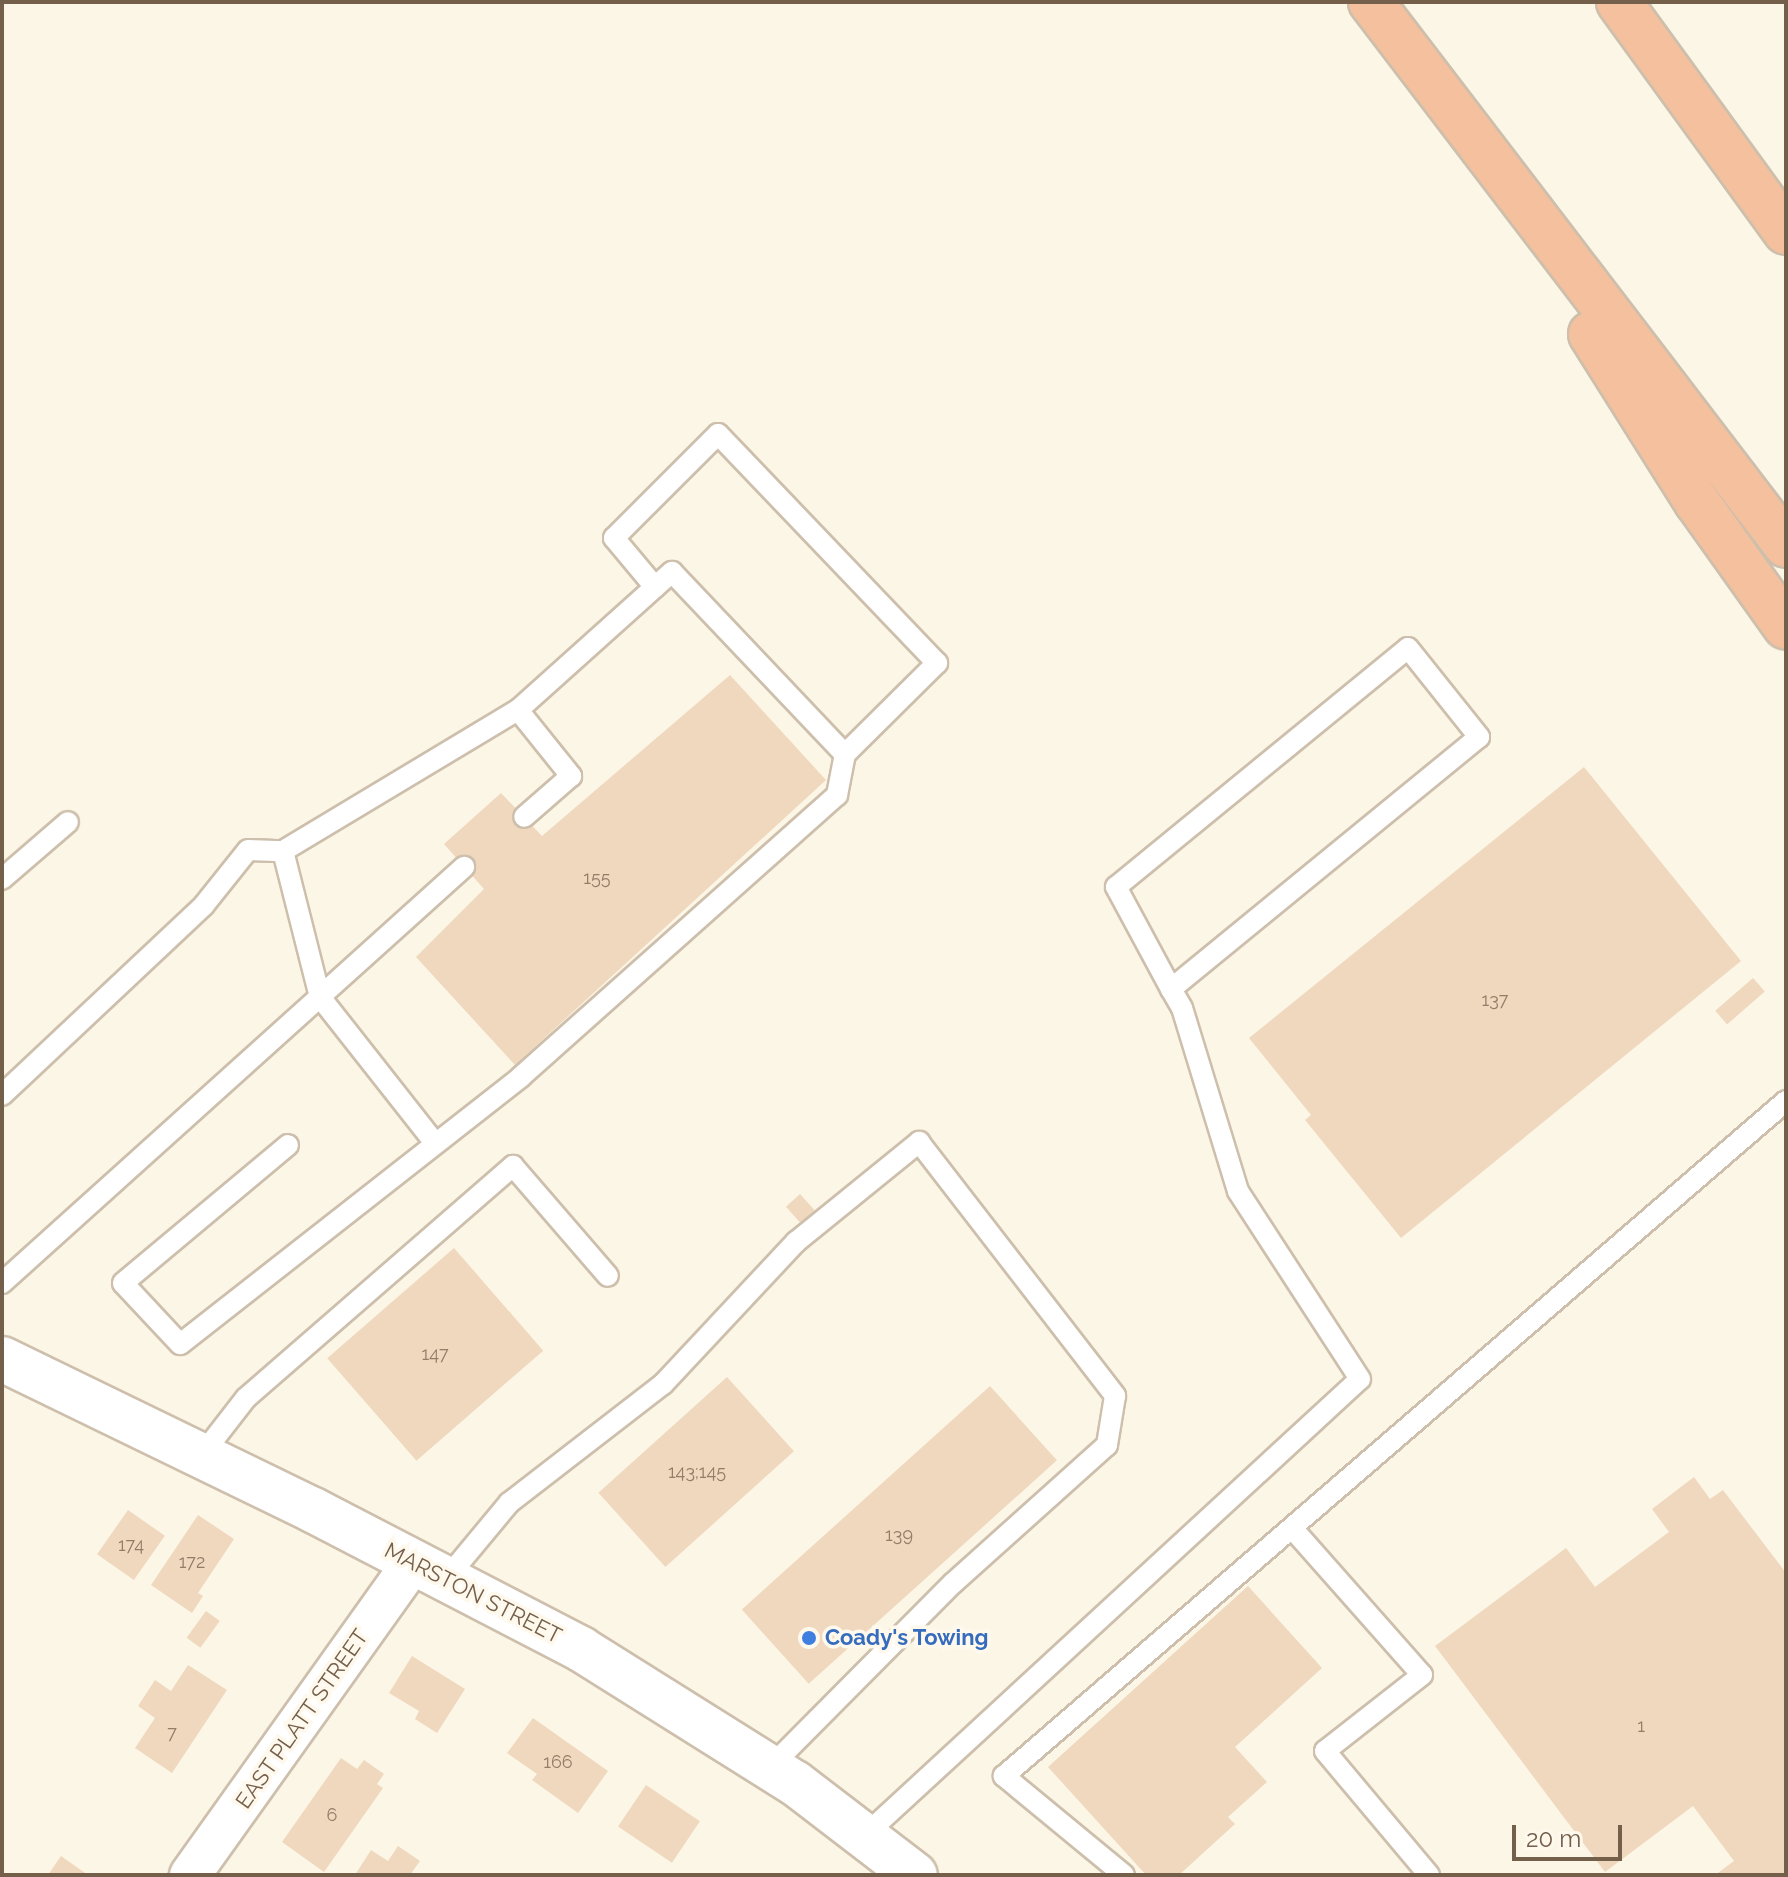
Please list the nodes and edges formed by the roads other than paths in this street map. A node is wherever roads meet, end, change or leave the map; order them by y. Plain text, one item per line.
1 (1371, 2) edge
2 (1619, 2) edge
3 (1443, 102) junction
4 (1786, 232) edge
5 (1786, 545) edge
6 (655, 587) junction
7 (1786, 627) edge
8 (518, 710) junction
9 (845, 754) junction
10 (524, 817) dead end
11 (68, 822) dead end
12 (283, 851) junction
13 (464, 867) dead end
14 (2, 879) edge
15 (1171, 989) junction
16 (320, 997) junction
17 (2, 1095) edge
18 (1786, 1101) edge
19 (435, 1143) junction
20 (288, 1145) dead end
21 (608, 1276) dead end
22 (2, 1283) edge
23 (2, 1359) edge
24 (201, 1456) junction
25 (1292, 1528) junction
26 (429, 1571) junction
27 (770, 1767) junction
28 (864, 1836) junction
29 (202, 1871) edge
30 (915, 1875) edge
31 (1124, 1875) edge
32 (1429, 1875) edge

1 - 3 highway
2 - 4 highway
3 - 5 highway
3 - 7 highway
6 - 8 lane
6 - 9 lane
6 - 9 lane
8 - 10 lane
8 - 12 lane
9 - 19 lane
11 - 14 lane
12 - 16 lane
12 - 17 lane
13 - 16 lane
15 - 15 lane
15 - 28 lane
16 - 19 lane
16 - 22 lane
18 - 25 lane
19 - 20 lane
21 - 24 lane
23 - 24 main road, MARSTON STREET
24 - 26 main road, MARSTON STREET
25 - 31 lane
25 - 32 lane
26 - 27 main road, MARSTON STREET
26 - 27 lane
26 - 29 street, EAST PLATT STREET
27 - 28 main road, MARSTON STREET
28 - 30 main road, MARSTON STREET

